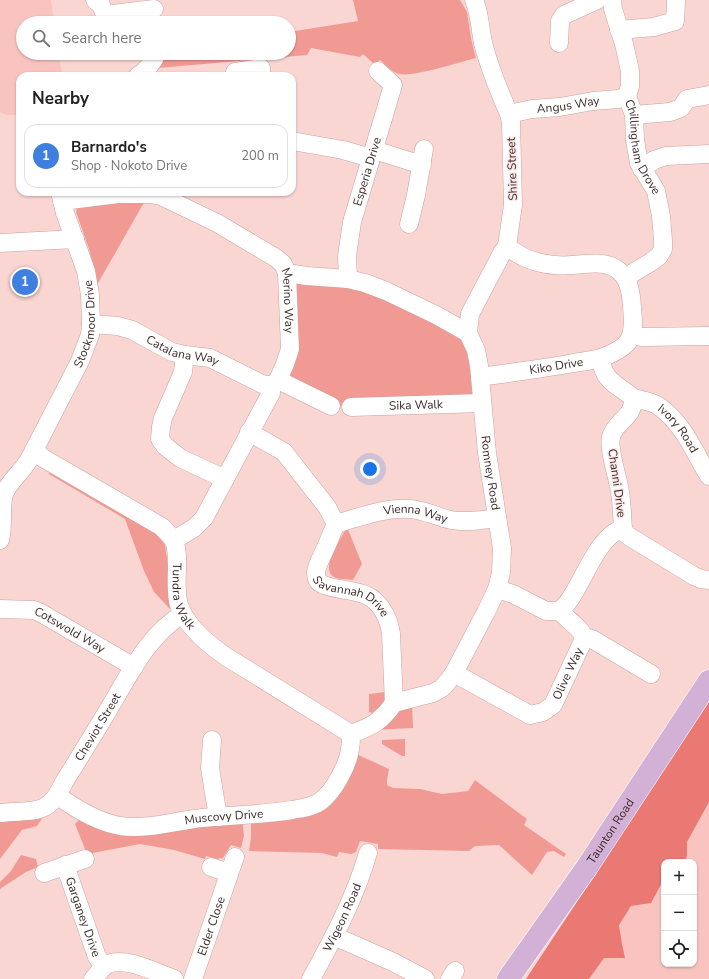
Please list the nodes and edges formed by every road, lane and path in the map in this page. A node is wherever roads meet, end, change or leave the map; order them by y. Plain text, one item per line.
1 (95, 0) edge
2 (474, 0) edge
3 (597, 0) edge
4 (612, 0) edge
5 (676, 2) dead end
6 (154, 11) edge
7 (105, 16) edge
8 (124, 16) edge
9 (619, 30) junction
10 (559, 43) dead end
11 (154, 60) edge
12 (378, 71) dead end
13 (144, 72) edge
14 (235, 72) dead end
15 (261, 72) edge
16 (709, 95) edge
17 (627, 96) junction
18 (509, 114) junction
19 (634, 115) junction
20 (296, 142) edge
21 (372, 154) junction
22 (709, 154) edge
23 (642, 169) junction
24 (98, 196) edge
25 (161, 196) edge
26 (61, 197) edge
27 (409, 224) dead end
28 (75, 239) junction
29 (0, 243) edge
30 (507, 246) junction
31 (286, 273) junction
32 (626, 277) junction
33 (348, 280) junction
34 (91, 324) junction
35 (468, 333) junction
36 (709, 336) edge
37 (629, 338) junction
38 (185, 355) junction
39 (601, 358) junction
40 (480, 377) junction
41 (274, 383) junction
42 (633, 398) junction
43 (482, 403) junction
44 (331, 406) dead end
45 (350, 407) dead end
46 (249, 432) junction
47 (34, 450) junction
48 (709, 476) edge
49 (225, 479) junction
50 (3, 487) edge
51 (497, 518) junction
52 (336, 524) junction
53 (623, 529) junction
54 (0, 540) edge
55 (174, 540) junction
56 (709, 580) edge
57 (497, 589) junction
58 (0, 609) edge
59 (560, 611) junction
60 (183, 614) junction
61 (583, 637) junction
62 (134, 667) junction
63 (454, 673) junction
64 (651, 674) dead end
65 (709, 681) edge
66 (394, 703) junction
67 (350, 734) junction
68 (212, 740) dead end
69 (58, 796) junction
70 (0, 813) edge
71 (218, 817) junction
72 (368, 853) dead end
73 (84, 859) dead end
74 (65, 865) junction
75 (211, 867) dead end
76 (44, 873) dead end
77 (334, 936) junction
78 (98, 973) edge
79 (174, 979) edge
80 (194, 979) edge
81 (310, 979) edge
82 (425, 979) edge
83 (508, 979) edge

1 - 7 street
2 - 18 street, Shire Street
3 - 10 street
4 - 9 street, Chillingham Drove
5 - 9 street
6 - 8 street
9 - 17 street, Chillingham Drove
11 - 13 street
12 - 21 street, Esperia Drive
14 - 15 street
16 - 19 street
17 - 18 street, Angus Way
17 - 19 street, Chillingham Drove
18 - 30 street, Shire Street
19 - 23 street, Chillingham Drove
20 - 21 street
21 - 27 street
21 - 33 street, Esperia Drive
22 - 23 street
23 - 32 street, Chillingham Drove
24 - 26 street, Merino Way
25 - 31 street, Merino Way
26 - 28 street, Stockmoor Drive
28 - 29 street
28 - 34 street, Stockmoor Drive
30 - 32 street
30 - 35 street, Shire Street
31 - 33 street
31 - 41 street, Merino Way
32 - 37 street
33 - 35 street
34 - 38 street, Catalana Way
34 - 47 street, Stockmoor Drive
35 - 40 street, Romney Road
36 - 37 street
37 - 39 street, Kiko Drive
38 - 41 street, Catalana Way
38 - 49 street
39 - 40 street, Kiko Drive
39 - 42 street
40 - 43 street, Romney Road
41 - 44 street
41 - 46 street, Merino Way
42 - 48 street, Ivory Road
42 - 53 street, Channi Drive
43 - 45 street, Sika Walk
43 - 51 street, Romney Road
46 - 49 street, Merino Way
46 - 52 street
47 - 50 street, Stockmoor Drive
47 - 55 street
49 - 55 street, Merino Way
50 - 54 street
51 - 52 street, Vienna Way
51 - 57 street, Romney Road
52 - 66 street, Savannah Drive
53 - 56 street
53 - 59 street, Channi Drive
55 - 60 street, Tundra Walk
57 - 59 street
57 - 63 street, Romney Road
58 - 62 street, Cotswold Way
59 - 61 street, Olive Way
60 - 62 street, Cheviot Street
60 - 67 street, Tundra Walk
61 - 63 street, Olive Way
61 - 64 street
62 - 69 street, Cheviot Street
63 - 66 street, Romney Road
65 - 83 main road, Taunton Road
66 - 67 street
67 - 71 street, Muscovy Drive
68 - 71 street
69 - 70 street, Cheviot Street
69 - 71 street, Muscovy Drive
72 - 77 street, Wigeon Road
73 - 74 street, Garganey Drive
74 - 76 street, Garganey Drive
74 - 78 street, Garganey Drive
75 - 80 street, Elder Close
77 - 81 street, Wigeon Road
77 - 82 street
78 - 79 street

